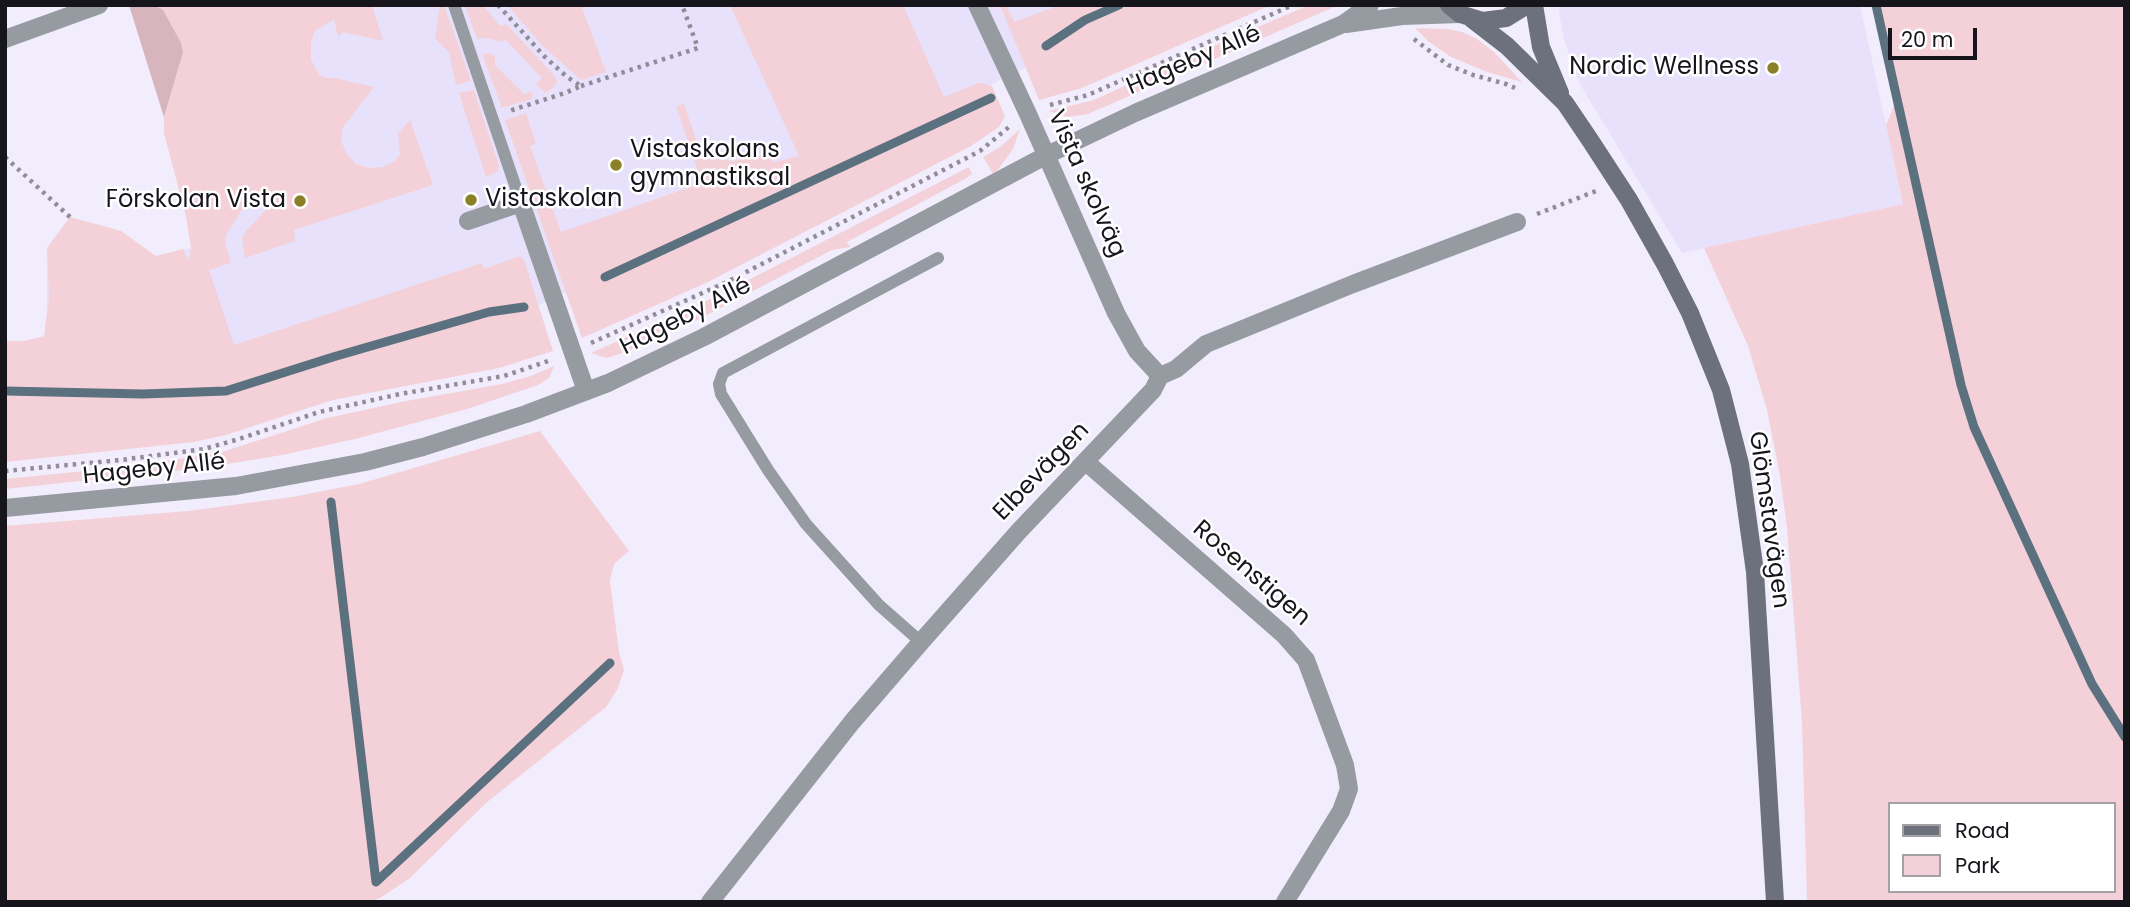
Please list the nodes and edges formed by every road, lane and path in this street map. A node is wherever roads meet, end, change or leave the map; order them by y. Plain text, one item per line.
1 (100, 5) edge
2 (454, 5) edge
3 (498, 5) edge
4 (682, 5) edge
5 (977, 5) edge
6 (1293, 5) edge
7 (1370, 5) edge
8 (1527, 5) edge
9 (1534, 5) edge
10 (1460, 13) edge
11 (1402, 16) junction
12 (1343, 24) junction
13 (5, 39) edge
14 (581, 86) junction
15 (1522, 93) dead end
16 (1564, 103) junction
17 (1028, 114) junction
18 (491, 116) junction
19 (1047, 155) junction
20 (5, 157) edge
21 (1590, 181) dead end
22 (1596, 191) junction
23 (1602, 201) dead end
24 (521, 203) junction
25 (70, 217) dead end
26 (468, 221) dead end
27 (1517, 222) joint
28 (938, 258) dead end
29 (572, 351) junction
30 (1160, 376) junction
31 (586, 391) junction
32 (1086, 462) junction
33 (5, 471) edge
34 (5, 508) edge
35 (921, 642) junction
36 (710, 902) edge
37 (1285, 902) edge
38 (1775, 902) edge

1 - 13 street
2 - 18 lane
3 - 14 path
4 - 14 path
5 - 17 street, Vista skolväg
6 - 17 path
7 - 12 street, Hageby Allé
8 - 10 main road
9 - 16 main road, Glömstavägen
10 - 11 street, Hageby Allé
10 - 16 main road, Glömstavägen
11 - 12 street, Hageby Allé
11 - 15 path
12 - 19 street, Hageby Allé
14 - 18 path
16 - 38 main road, Glömstavägen
17 - 19 street, Vista skolväg
17 - 29 path
18 - 24 lane
19 - 30 street, Vista skolväg
19 - 31 street, Hageby Allé
20 - 25 path
21 - 22 path
22 - 23 path
22 - 27 path
24 - 26 street
24 - 29 street
27 - 30 street, Elbevägen
28 - 35 lane
29 - 31 street
29 - 33 path
30 - 32 street, Elbevägen
31 - 34 street, Hageby Allé
32 - 35 street, Elbevägen
32 - 37 street, Rosenstigen
35 - 36 street, Elbevägen

